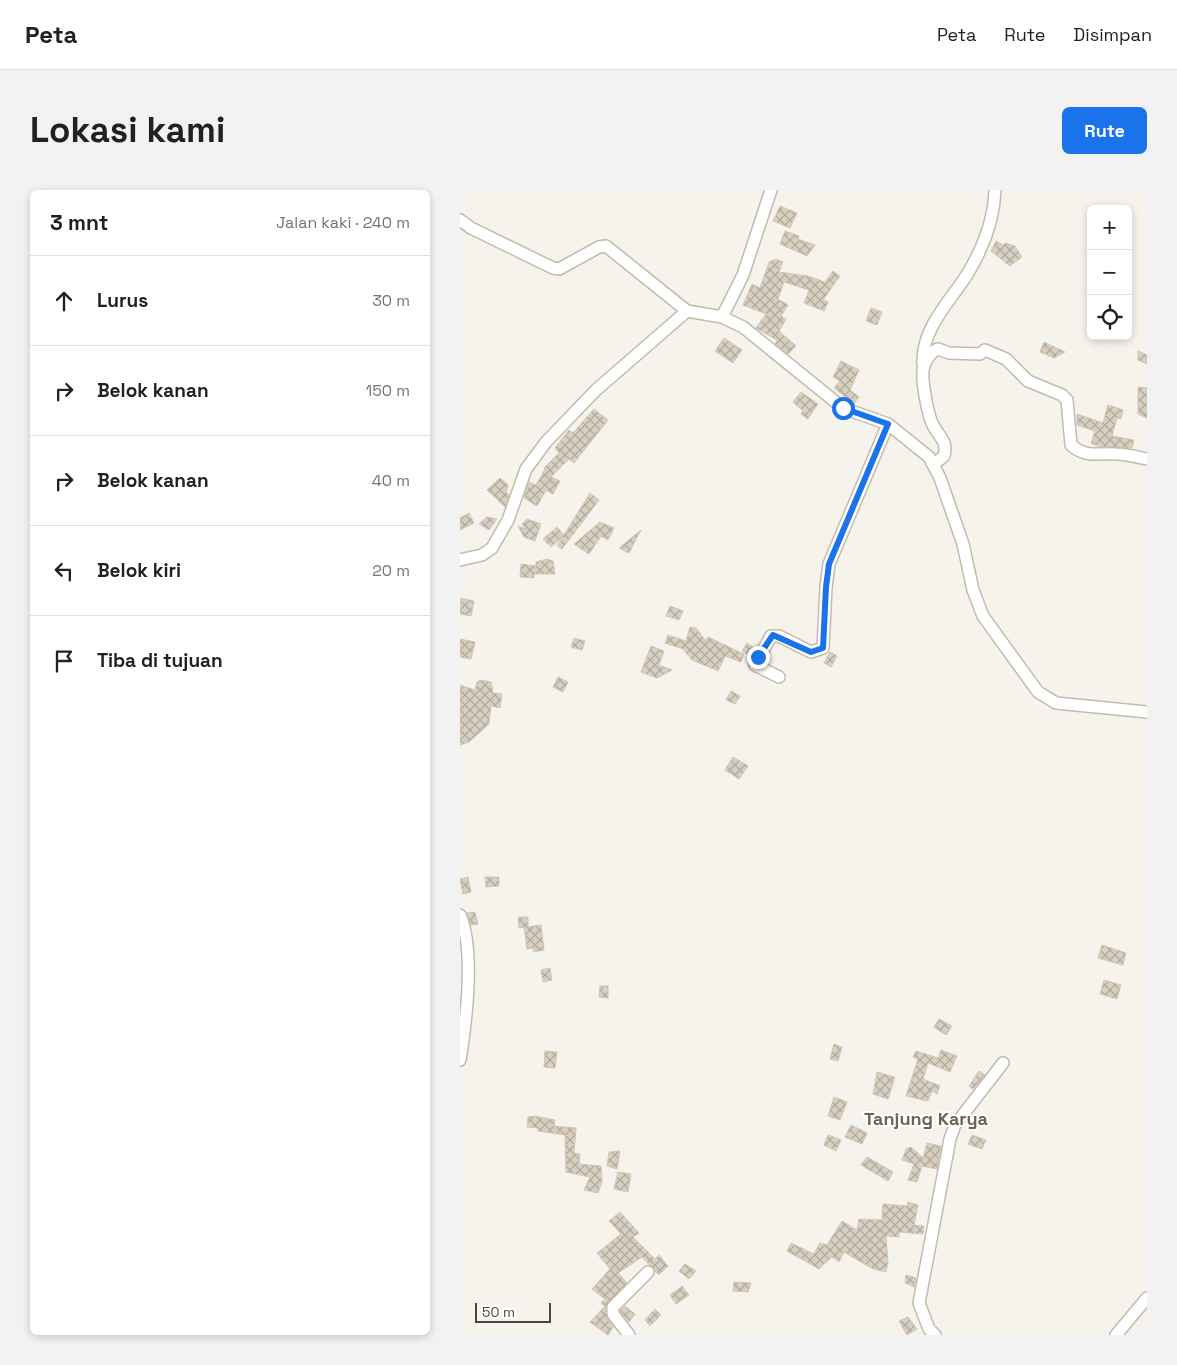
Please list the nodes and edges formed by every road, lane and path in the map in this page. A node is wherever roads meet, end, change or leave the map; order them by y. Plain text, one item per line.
1 (771, 190) edge
2 (995, 190) edge
3 (460, 220) edge
4 (687, 311) junction
5 (722, 317) junction
6 (923, 367) junction
7 (888, 424) junction
8 (1147, 459) edge
9 (934, 464) junction
10 (460, 560) edge
11 (778, 677) dead end
12 (1147, 712) edge
13 (460, 915) edge
14 (460, 1060) edge
15 (1003, 1063) dead end
16 (648, 1272) dead end
17 (1147, 1298) edge
18 (628, 1335) edge
19 (935, 1335) edge
20 (1116, 1335) edge

1 - 5 street
2 - 6 street
3 - 4 street
4 - 5 street
4 - 10 street
5 - 7 street
6 - 8 street
6 - 9 street
7 - 9 street
7 - 11 street
9 - 12 street
13 - 14 street
15 - 19 street
16 - 18 street
17 - 20 street

